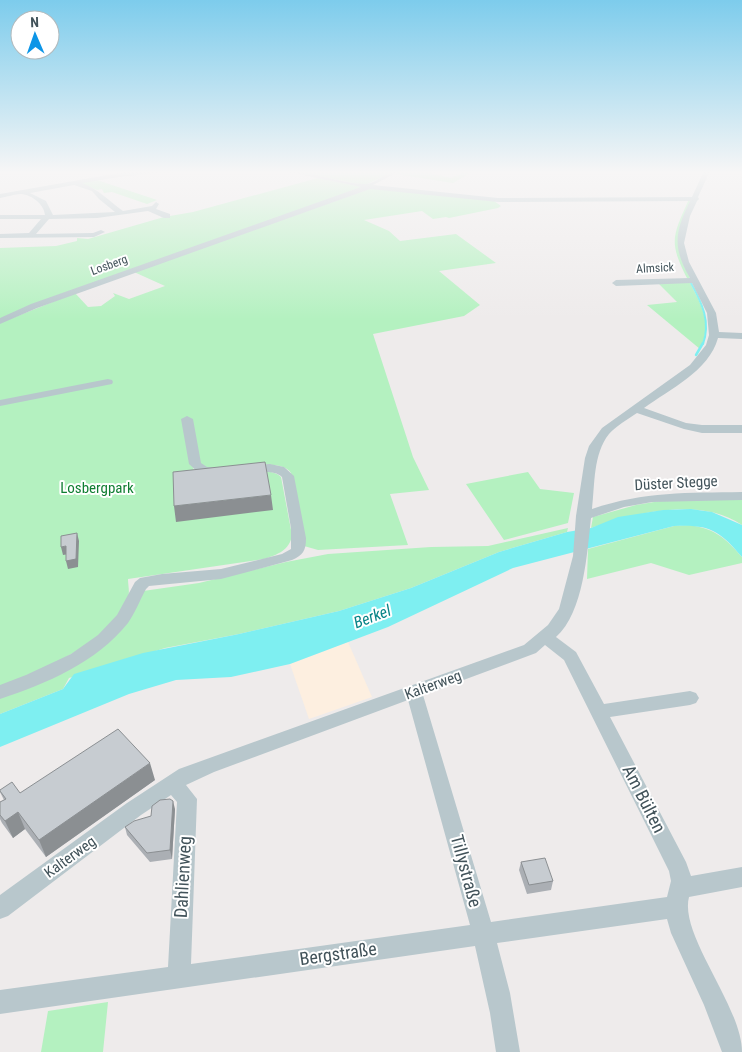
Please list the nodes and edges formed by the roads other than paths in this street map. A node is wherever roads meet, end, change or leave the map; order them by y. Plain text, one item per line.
1 (45, 220) edge
2 (276, 220) edge
3 (686, 220) edge
4 (101, 232) dead end
5 (30, 235) junction
6 (0, 236) edge
7 (696, 280) junction
8 (616, 283) dead end
9 (0, 321) edge
10 (715, 335) junction
11 (741, 335) edge
12 (108, 382) dead end
13 (0, 403) edge
14 (637, 409) junction
15 (188, 420) dead end
16 (742, 429) edge
17 (742, 496) edge
18 (583, 521) junction
19 (545, 637) junction
20 (0, 692) edge
21 (414, 692) junction
22 (690, 698) dead end
23 (599, 712) junction
24 (172, 784) junction
25 (742, 877) edge
26 (678, 897) junction
27 (0, 908) edge
28 (483, 933) junction
29 (179, 977) junction
30 (0, 1002) edge
31 (508, 1052) edge
32 (734, 1052) edge

1 - 5 street
2 - 9 street, Losberg
3 - 7 street
4 - 5 street
5 - 6 street
7 - 8 street, Almsick
7 - 10 street
10 - 11 street
10 - 14 street, Kalterweg
12 - 13 street
14 - 16 street
14 - 18 street, Kalterweg
15 - 20 street
17 - 18 street, Düster Stegge
18 - 19 street, Kalterweg
19 - 21 street, Kalterweg
19 - 23 street, Am Bülten
21 - 24 street, Kalterweg
21 - 28 street, Tillystraße
22 - 23 street
23 - 26 street, Am Bülten
24 - 27 street, Kalterweg
24 - 29 street, Dahlienweg
25 - 26 street
26 - 28 street, Bergstraße
26 - 32 street, Am Bülten
28 - 29 street, Bergstraße
28 - 31 street, Tillystraße
29 - 30 street, Bergstraße

